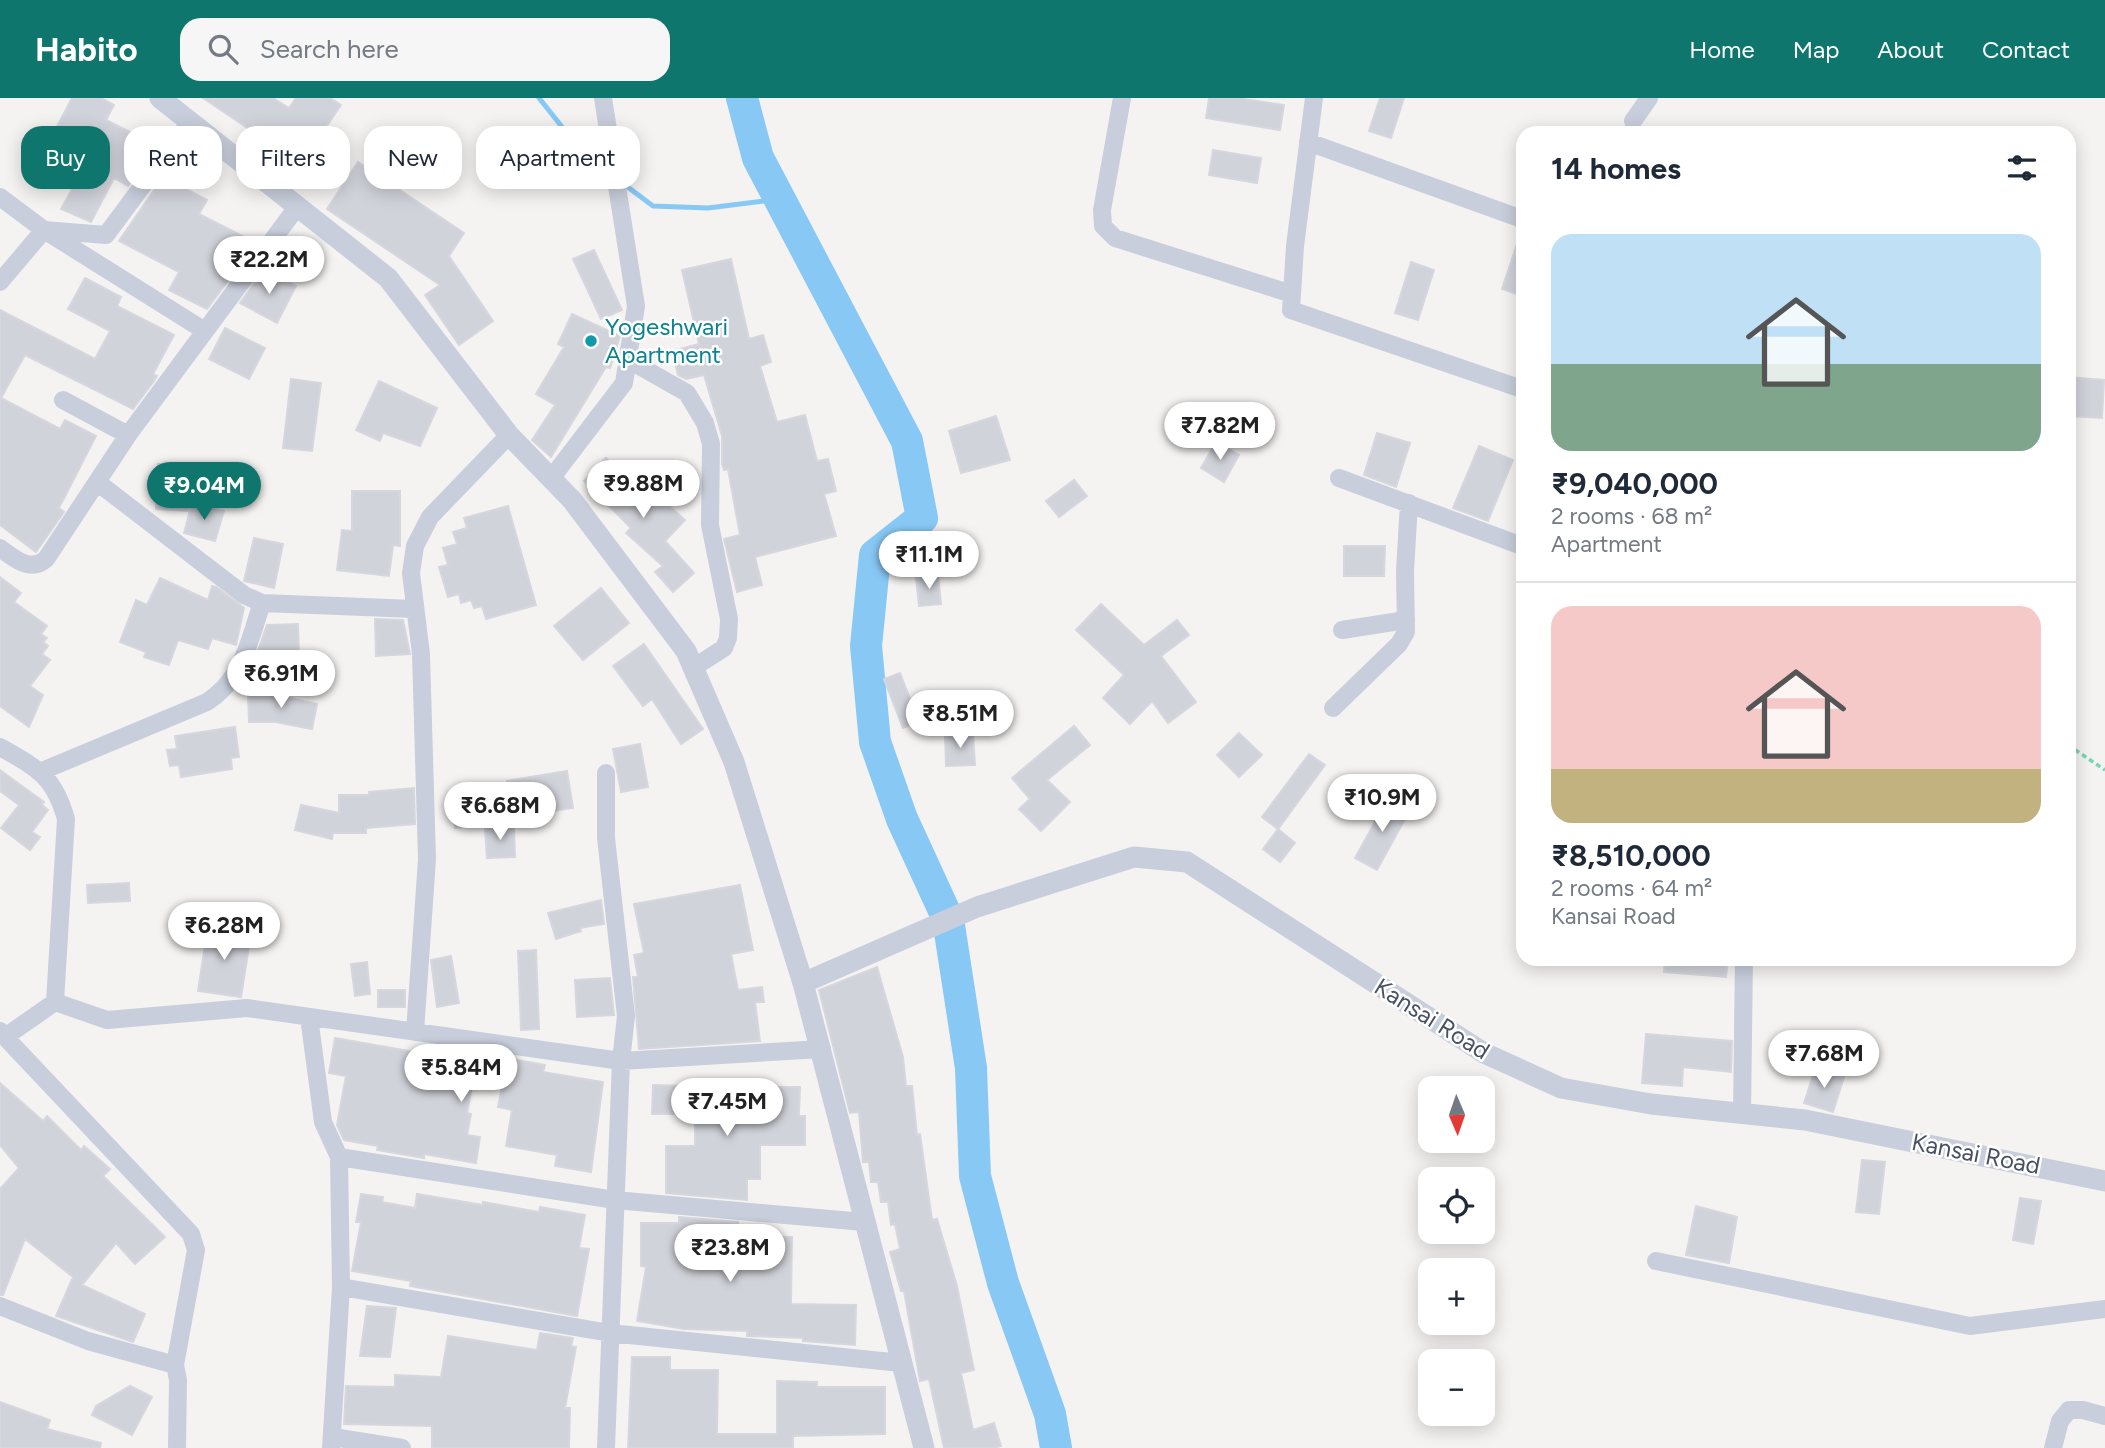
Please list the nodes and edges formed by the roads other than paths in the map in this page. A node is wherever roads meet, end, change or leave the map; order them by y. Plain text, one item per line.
1 (160, 98) edge
2 (603, 98) edge
3 (1122, 98) edge
4 (1314, 98) edge
5 (1649, 98) edge
6 (1633, 121) dead end
7 (190, 122) junction
8 (1308, 142) junction
9 (0, 197) edge
10 (297, 207) junction
11 (1516, 217) edge
12 (44, 230) junction
13 (0, 282) edge
14 (1292, 294) junction
15 (205, 331) junction
16 (628, 359) junction
17 (1516, 387) edge
18 (62, 400) dead end
19 (128, 435) junction
20 (509, 435) junction
21 (552, 476) junction
22 (1339, 478) dead end
23 (97, 482) junction
24 (1409, 503) junction
25 (1516, 544) edge
26 (0, 548) edge
27 (261, 603) junction
28 (414, 610) junction
29 (1406, 620) junction
30 (1342, 630) dead end
31 (693, 668) junction
32 (1333, 708) dead end
33 (0, 747) edge
34 (42, 771) junction
35 (606, 773) dead end
36 (1744, 966) edge
37 (803, 983) junction
38 (55, 1002) junction
39 (309, 1017) junction
40 (415, 1032) junction
41 (2, 1034) edge
42 (822, 1049) junction
43 (621, 1061) junction
44 (1742, 1113) junction
45 (339, 1157) junction
46 (2105, 1181) edge
47 (615, 1200) junction
48 (864, 1222) junction
49 (1656, 1261) dead end
50 (341, 1287) junction
51 (0, 1306) edge
52 (2105, 1309) edge
53 (610, 1333) junction
54 (901, 1363) junction
55 (175, 1365) junction
56 (2105, 1416) edge
57 (332, 1443) edge
58 (177, 1448) edge
59 (402, 1448) edge
60 (606, 1448) edge
61 (923, 1448) edge
62 (2053, 1448) edge

1 - 7 street
2 - 16 street
3 - 14 street
4 - 8 street
5 - 6 street
7 - 10 street
7 - 12 street
8 - 11 street
8 - 14 street
9 - 12 street
10 - 15 street
10 - 20 street
12 - 13 street
12 - 15 street
14 - 17 street
15 - 19 street
16 - 21 street
16 - 31 street
18 - 19 street
19 - 23 street
20 - 21 street
20 - 28 street
21 - 31 street
22 - 24 street
23 - 26 street
23 - 27 street
24 - 25 street
24 - 29 street
27 - 28 street
27 - 34 street
28 - 40 street
29 - 30 street
29 - 32 street
31 - 37 street
33 - 34 street
34 - 38 street
35 - 43 street
36 - 44 street
37 - 42 street
37 - 44 street, Kansai Road
38 - 39 street
38 - 41 street
39 - 40 street
39 - 45 street
40 - 43 street
41 - 55 street
42 - 43 street
42 - 48 street
43 - 47 street
44 - 46 street, Kansai Road
45 - 47 street
45 - 50 street
47 - 48 street
47 - 53 street
48 - 54 street
49 - 52 street
50 - 53 street
50 - 57 street
51 - 55 street
53 - 54 street
53 - 60 street
54 - 61 street
55 - 58 street
56 - 62 street
57 - 59 street

